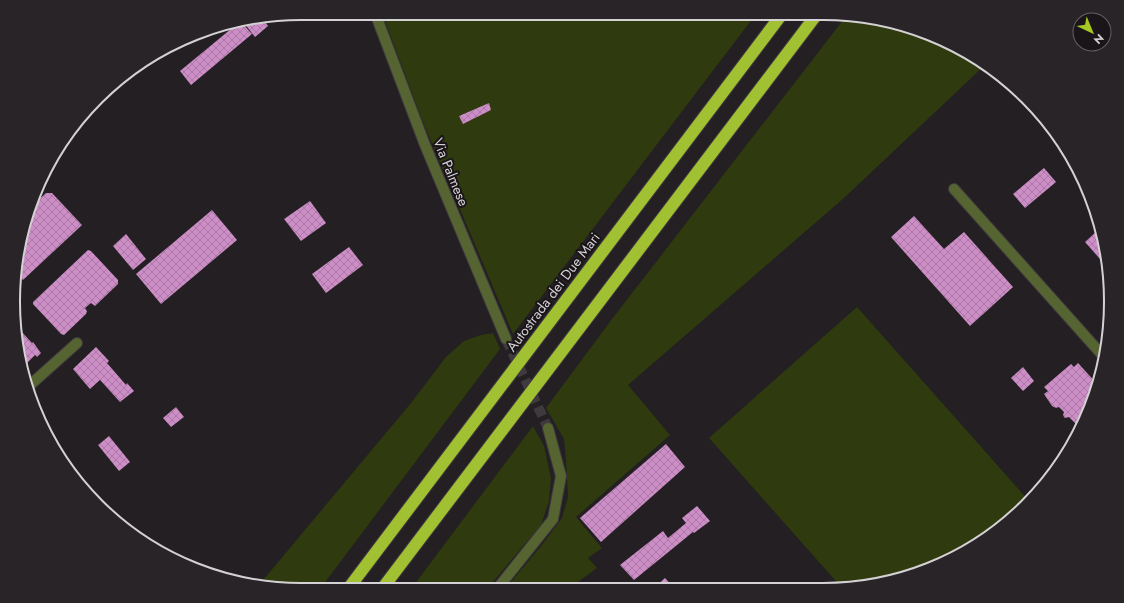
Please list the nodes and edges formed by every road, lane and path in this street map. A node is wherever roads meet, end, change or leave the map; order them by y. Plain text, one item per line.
1 (378, 20) edge
2 (771, 20) edge
3 (777, 20) edge
4 (812, 20) edge
5 (818, 20) edge
6 (724, 136) junction
7 (654, 183) junction
8 (954, 189) dead end
9 (506, 339) tunnel mouth
10 (76, 343) dead end
11 (1100, 353) edge
12 (32, 383) edge
13 (548, 428) tunnel mouth
14 (353, 583) edge
15 (387, 583) edge
16 (502, 583) edge

1 - 9 street, Via Palmese
2 - 7 street
3 - 7 highway, Autostrada dei Due Mari
4 - 6 highway
5 - 6 street
6 - 15 highway
7 - 14 highway, Autostrada dei Due Mari
8 - 11 street
10 - 12 street
13 - 16 street

